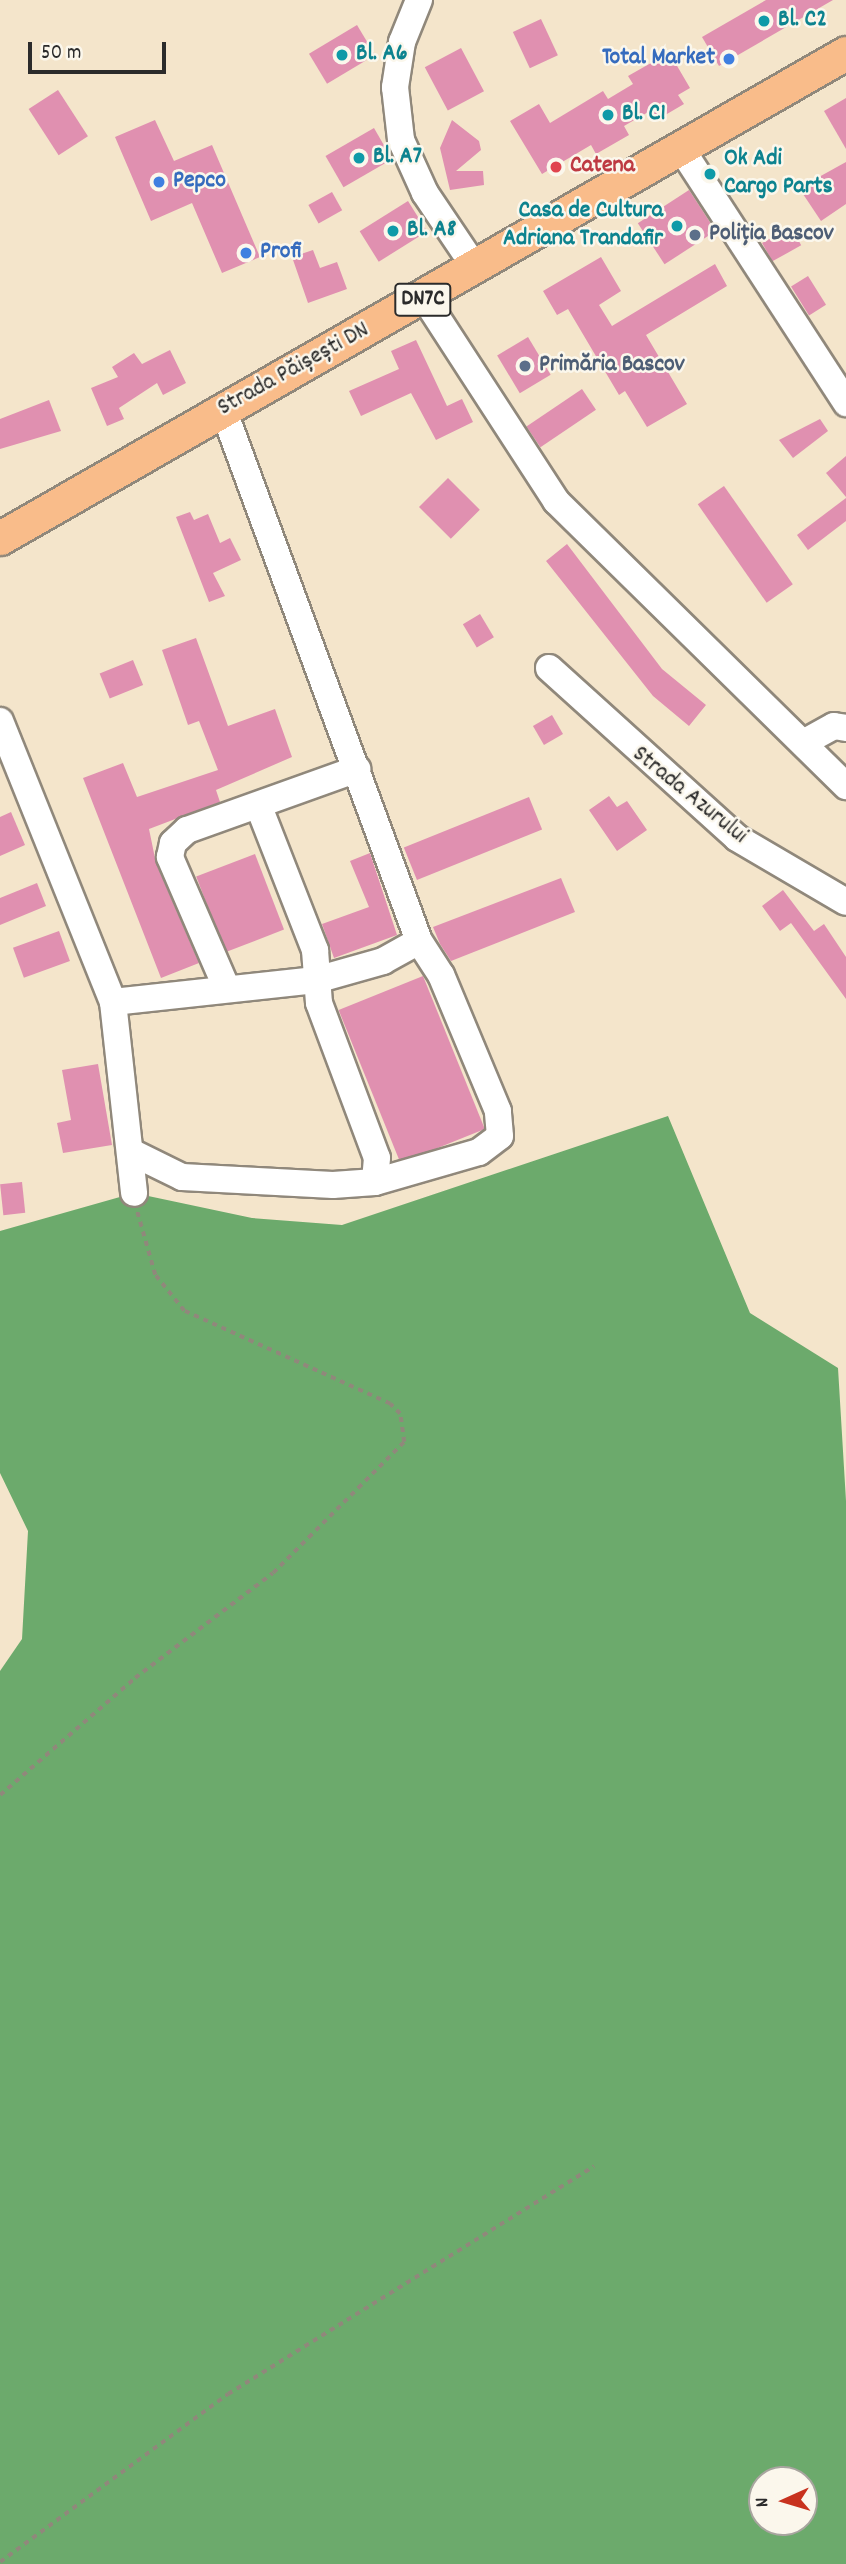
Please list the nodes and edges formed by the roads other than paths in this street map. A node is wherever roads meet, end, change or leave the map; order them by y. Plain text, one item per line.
1 (419, 0) edge
2 (845, 52) edge
3 (682, 150) junction
4 (477, 269) junction
5 (425, 299) junction
6 (846, 403) edge
7 (223, 409) junction
8 (0, 538) edge
9 (549, 668) dead end
10 (0, 721) edge
11 (846, 728) edge
12 (803, 743) junction
13 (357, 769) junction
14 (846, 786) edge
15 (259, 807) junction
16 (846, 902) edge
17 (419, 941) junction
18 (316, 980) junction
19 (227, 989) junction
20 (113, 1002) junction
21 (131, 1152) junction
22 (375, 1182) junction
23 (134, 1193) road end

1 - 4 street
2 - 3 main road, Strada Păișești DN / DN7C
3 - 4 main road, Strada Păișești DN / DN7C
3 - 6 street
4 - 5 main road, Strada Păișești DN / DN7C
5 - 7 main road, Strada Păișești DN / DN7C
5 - 12 street
7 - 8 main road, Strada Păișești DN / DN7C
7 - 13 street
9 - 16 street, Strada Azurului
10 - 20 street
11 - 12 street
12 - 14 street
13 - 15 street
13 - 17 street
15 - 18 street
15 - 19 street
17 - 18 street
17 - 22 street
18 - 19 street
18 - 22 street
19 - 20 street
20 - 21 street
21 - 22 street
21 - 23 street

